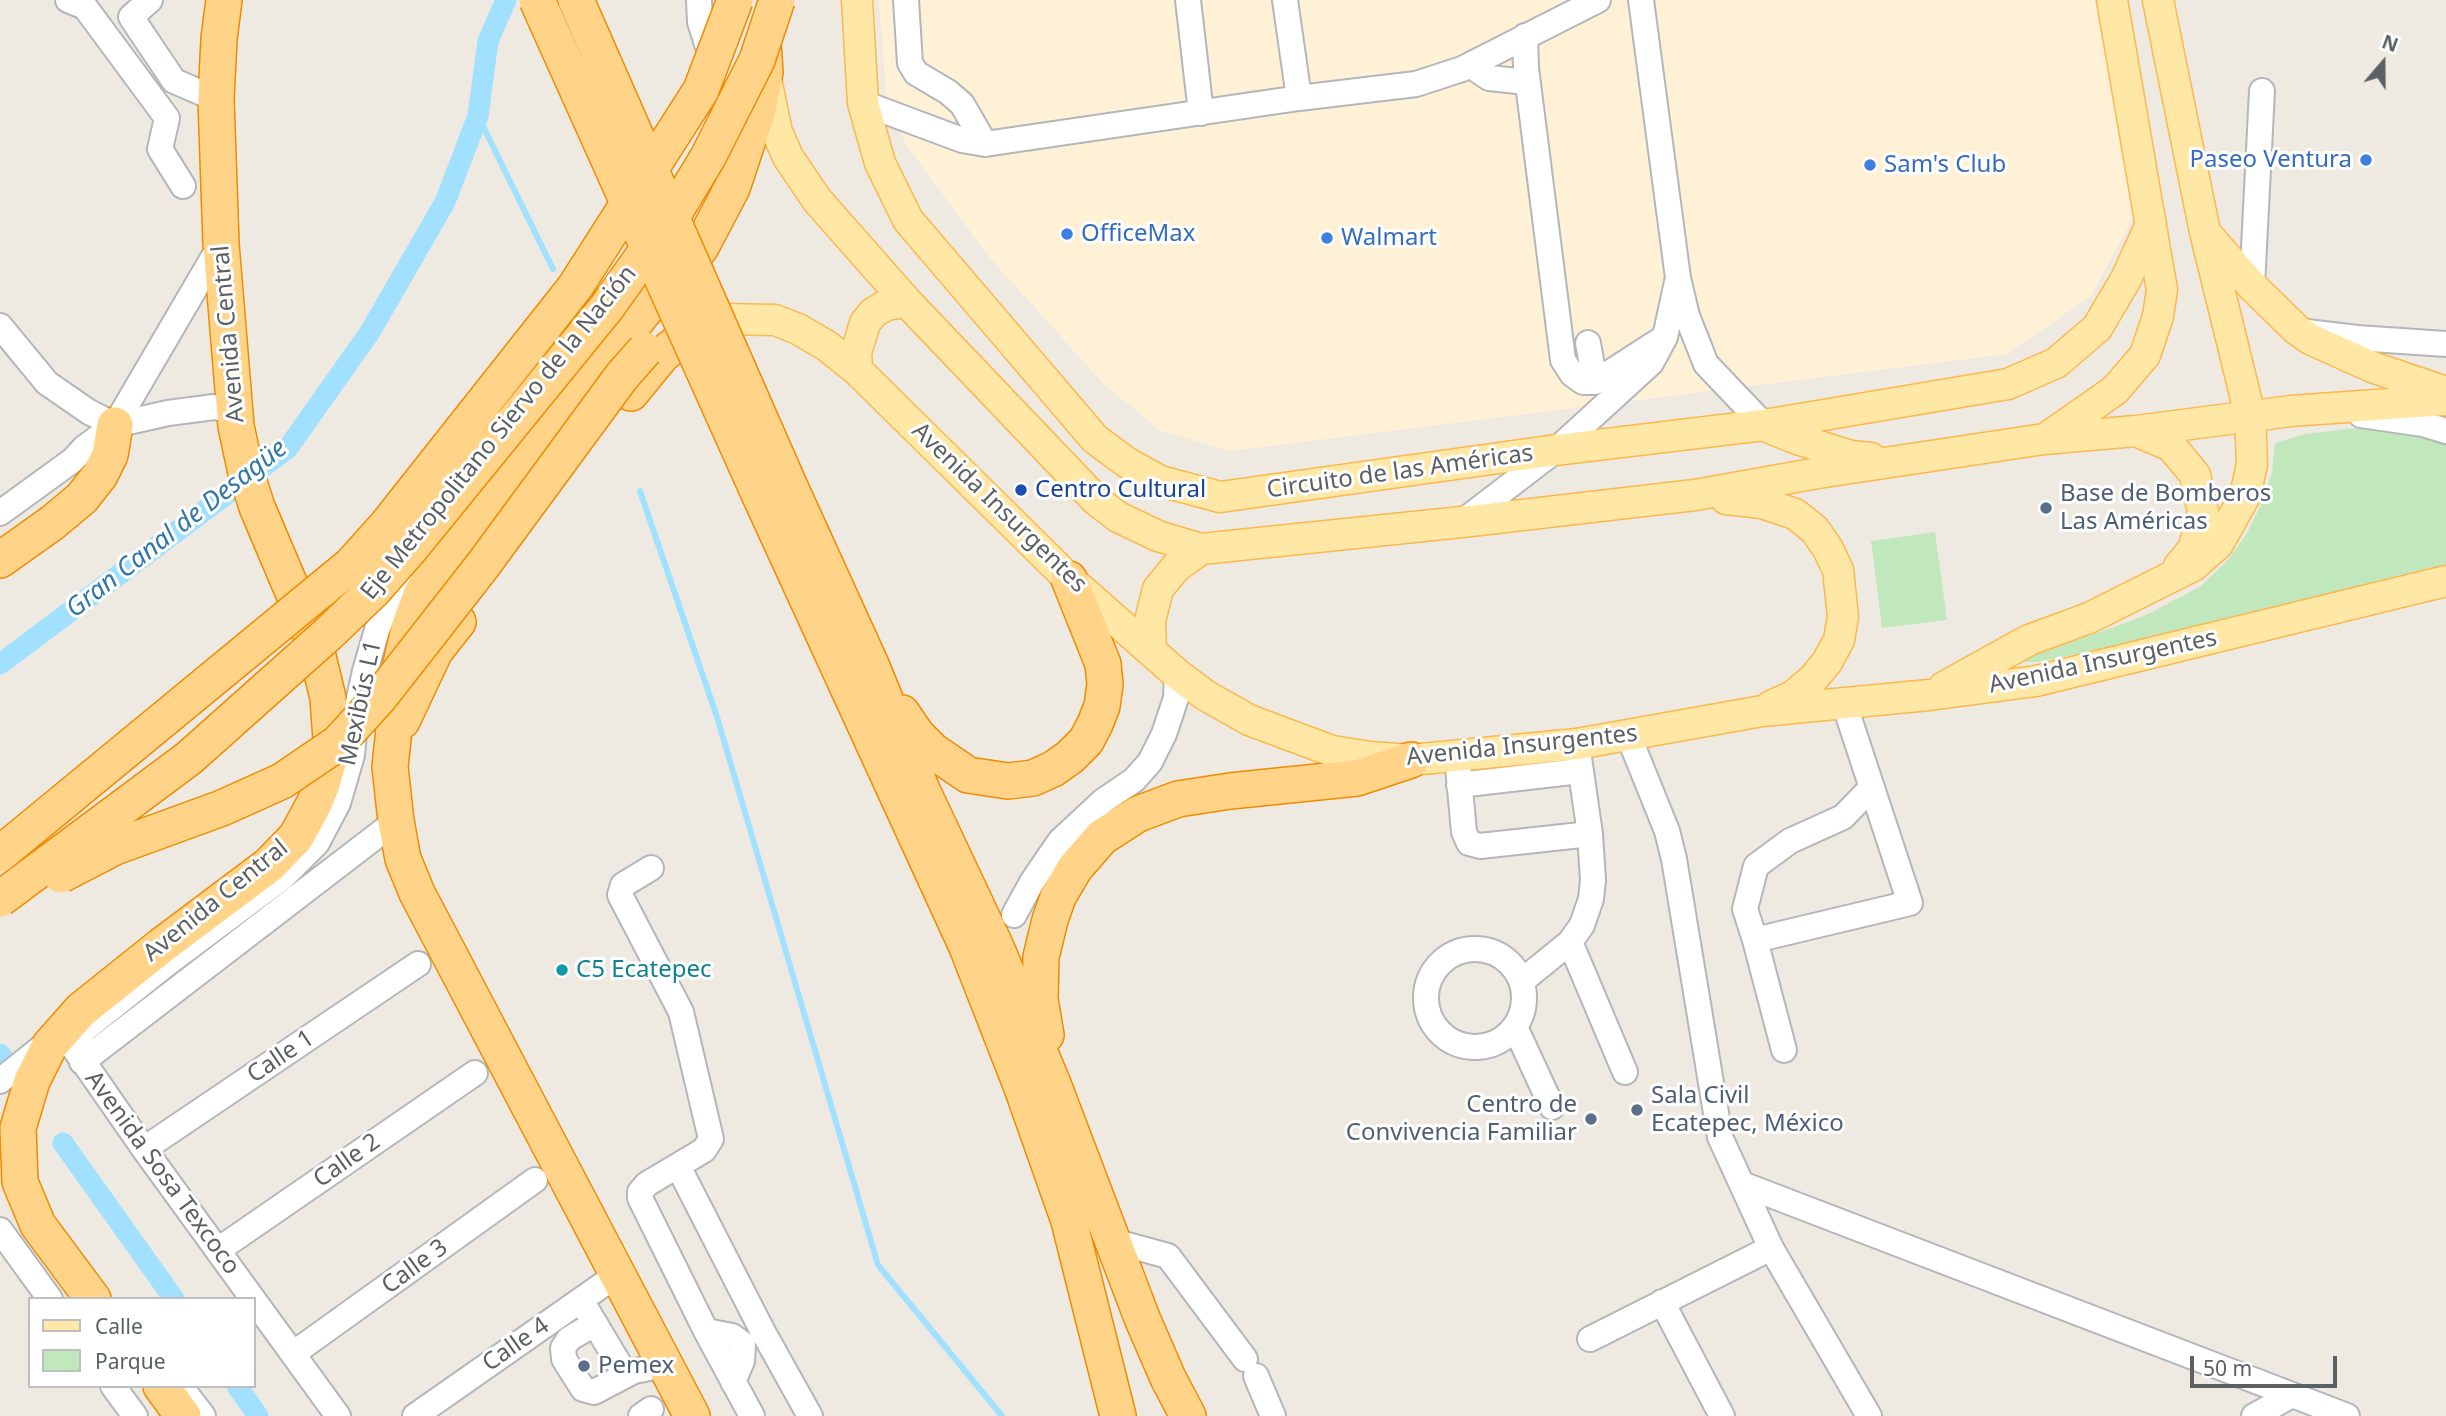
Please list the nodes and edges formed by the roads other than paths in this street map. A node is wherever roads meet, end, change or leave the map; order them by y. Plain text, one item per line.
1 (68, 0) edge
2 (150, 0) edge
3 (224, 0) edge
4 (537, 0) edge
5 (576, 0) edge
6 (699, 0) edge
7 (733, 0) edge
8 (761, 0) edge
9 (777, 0) edge
10 (856, 0) edge
11 (906, 0) edge
12 (1188, 0) edge
13 (1285, 0) edge
14 (1598, 0) edge
15 (1641, 0) edge
16 (2112, 0) edge
17 (2158, 0) edge
18 (1525, 36) junction
19 (717, 59) junction
20 (1470, 65) junction
21 (765, 72) junction
22 (174, 81) junction
23 (1527, 82) junction
24 (2262, 91) dead end
25 (1299, 98) junction
26 (216, 99) junction
27 (863, 103) junction
28 (1201, 113) junction
29 (167, 118) junction
30 (985, 144) junction
31 (183, 186) dead end
32 (2151, 223) junction
33 (2205, 232) junction
34 (221, 244) junction
35 (1678, 278) junction
36 (672, 282) junction
37 (2252, 286) junction
38 (907, 302) junction
39 (0, 326) edge
40 (2297, 330) junction
41 (669, 334) junction
42 (1665, 337) junction
43 (1588, 344) dead end
44 (2446, 344) edge
45 (857, 370) junction
46 (1595, 382) junction
47 (2446, 391) edge
48 (2446, 400) edge
49 (2291, 411) junction
50 (2250, 415) junction
51 (235, 418) junction
52 (115, 425) junction
53 (1764, 425) junction
54 (2136, 431) junction
55 (2446, 431) edge
56 (2044, 439) junction
57 (1556, 450) junction
58 (1906, 460) junction
59 (775, 491) junction
60 (1695, 495) junction
61 (0, 513) edge
62 (1462, 522) junction
63 (1201, 549) junction
64 (0, 560) edge
65 (2170, 577) junction
66 (1069, 579) junction
67 (2446, 581) edge
68 (1151, 649) junction
69 (872, 667) junction
70 (1177, 674) junction
71 (1929, 695) junction
72 (1844, 703) junction
73 (1762, 711) junction
74 (394, 729) junction
75 (1629, 737) junction
76 (1579, 758) junction
77 (1411, 760) junction
78 (1458, 770) junction
79 (1872, 787) junction
80 (396, 821) junction
81 (1590, 834) junction
82 (0, 854) edge
83 (650, 868) dead end
84 (0, 899) edge
85 (1014, 915) dead end
86 (0, 917) edge
87 (1755, 940) junction
88 (1570, 942) junction
89 (418, 964) dead end
90 (1522, 981) junction
91 (1515, 1027) junction
92 (71, 1045) junction
93 (1784, 1050) dead end
94 (1625, 1072) dead end
95 (475, 1073) dead end
96 (0, 1081) edge
97 (1053, 1084) junction
98 (1552, 1107) dead end
99 (144, 1149) junction
100 (678, 1166) junction
101 (535, 1180) dead end
102 (1742, 1184) junction
103 (0, 1230) edge
104 (1113, 1241) junction
105 (1772, 1248) junction
106 (218, 1250) junction
107 (618, 1274) junction
108 (49, 1297) edge
109 (92, 1297) edge
110 (110, 1297) edge
111 (253, 1297) edge
112 (582, 1299) junction
113 (256, 1302) edge
114 (1662, 1302) junction
115 (594, 1324) junction
116 (706, 1331) junction
117 (753, 1337) junction
118 (1590, 1339) dead end
119 (294, 1353) junction
120 (665, 1365) junction
121 (625, 1374) junction
122 (733, 1382) junction
123 (162, 1388) edge
124 (182, 1388) edge
125 (2292, 1395) junction
126 (183, 1416) edge
127 (203, 1416) edge
128 (338, 1416) edge
129 (415, 1416) edge
130 (692, 1416) edge
131 (752, 1416) edge
132 (810, 1416) edge
133 (1118, 1416) edge
134 (1188, 1416) edge
135 (1273, 1416) edge
136 (1723, 1416) edge
137 (1869, 1416) edge
138 (2254, 1416) edge
139 (2347, 1416) edge

1 - 29 street
2 - 22 street
3 - 26 highway, Avenida Central
4 - 59 highway, bridge
5 - 59 highway, bridge
6 - 19 street
7 - 19 street, Mexibús L1
7 - 82 highway, Eje Metropolitano Siervo de la Nación, bridge
8 - 21 highway
9 - 84 highway, Eje Metropolitano Siervo de la Nación, bridge
10 - 27 main road, Circuito de las Américas
11 - 30 street
12 - 28 street
13 - 25 street
14 - 18 street
15 - 35 street
16 - 32 main road
17 - 33 main road
18 - 20 street
18 - 23 street
19 - 92 street, Mexibús L1
20 - 23 street
20 - 25 street
21 - 36 highway
21 - 38 main road
22 - 26 street
22 - 29 street
23 - 46 street
24 - 37 street
25 - 28 street
26 - 34 highway, Avenida Central
27 - 30 street
27 - 57 main road, Circuito de las Américas
28 - 30 street
29 - 31 street
32 - 53 main road, Circuito de las Américas
32 - 56 main road
33 - 37 main road
33 - 50 main road
34 - 51 highway, Avenida Central
34 - 52 street
35 - 42 street
35 - 53 street
36 - 41 highway
36 - 74 highway
37 - 40 main road
38 - 45 main road
38 - 63 main road
39 - 52 street
40 - 44 street
40 - 47 main road
41 - 45 main road, Avenida Insurgentes
41 - 74 highway
41 - 86 highway, bridge
42 - 46 street
42 - 57 street
43 - 46 street
45 - 66 main road, Avenida Insurgentes
48 - 49 main road
49 - 50 main road
49 - 55 street
50 - 54 main road
50 - 65 main road
51 - 52 street
51 - 92 highway, Avenida Central
52 - 61 street
52 - 64 highway
53 - 57 main road, Circuito de las Américas
53 - 58 main road
54 - 56 main road
54 - 65 main road
56 - 58 main road
57 - 62 street
58 - 60 main road
59 - 69 highway
59 - 133 highway
60 - 62 main road
60 - 73 main road
62 - 63 main road
63 - 68 main road
65 - 71 main road
66 - 68 main road, Avenida Insurgentes
66 - 69 highway
67 - 71 main road, Avenida Insurgentes
68 - 70 main road, Avenida Insurgentes
69 - 97 highway
70 - 77 main road, Avenida Insurgentes
70 - 85 street
71 - 72 main road, Avenida Insurgentes
72 - 73 main road, Avenida Insurgentes
72 - 79 street
73 - 75 main road, Avenida Insurgentes
74 - 80 highway
75 - 76 main road, Avenida Insurgentes
75 - 102 street
76 - 78 main road, Avenida Insurgentes
76 - 81 street
77 - 78 main road, Avenida Insurgentes
77 - 97 highway
78 - 81 street
79 - 87 street
79 - 87 street
80 - 92 street
80 - 107 highway
81 - 88 street
83 - 100 street
87 - 93 street
88 - 90 street
88 - 94 street
89 - 99 street, Calle 1
90 - 91 street
90 - 91 street
91 - 98 street
92 - 96 street
92 - 99 street, Avenida Sosa Texcoco
92 - 109 highway, Avenida Central
92 - 110 street, Mexibús L1
95 - 106 street, Calle 2
97 - 104 highway
99 - 106 street, Avenida Sosa Texcoco
100 - 116 street
100 - 117 street
101 - 119 street, Calle 3
102 - 105 street
102 - 125 street
103 - 108 street
104 - 134 highway
104 - 135 street
105 - 114 street
105 - 137 street
106 - 111 street, Avenida Sosa Texcoco
107 - 112 street, Calle 4
107 - 120 highway
112 - 115 street
112 - 129 street, Calle 4
113 - 119 street, Avenida Sosa Texcoco
114 - 118 street
114 - 136 street
115 - 121 street
115 - 121 street
116 - 117 street
116 - 122 street
117 - 122 street
117 - 132 street
119 - 128 street, Avenida Sosa Texcoco
120 - 121 street
120 - 130 highway
122 - 131 street
123 - 126 highway
124 - 127 street
125 - 138 street
125 - 139 street

